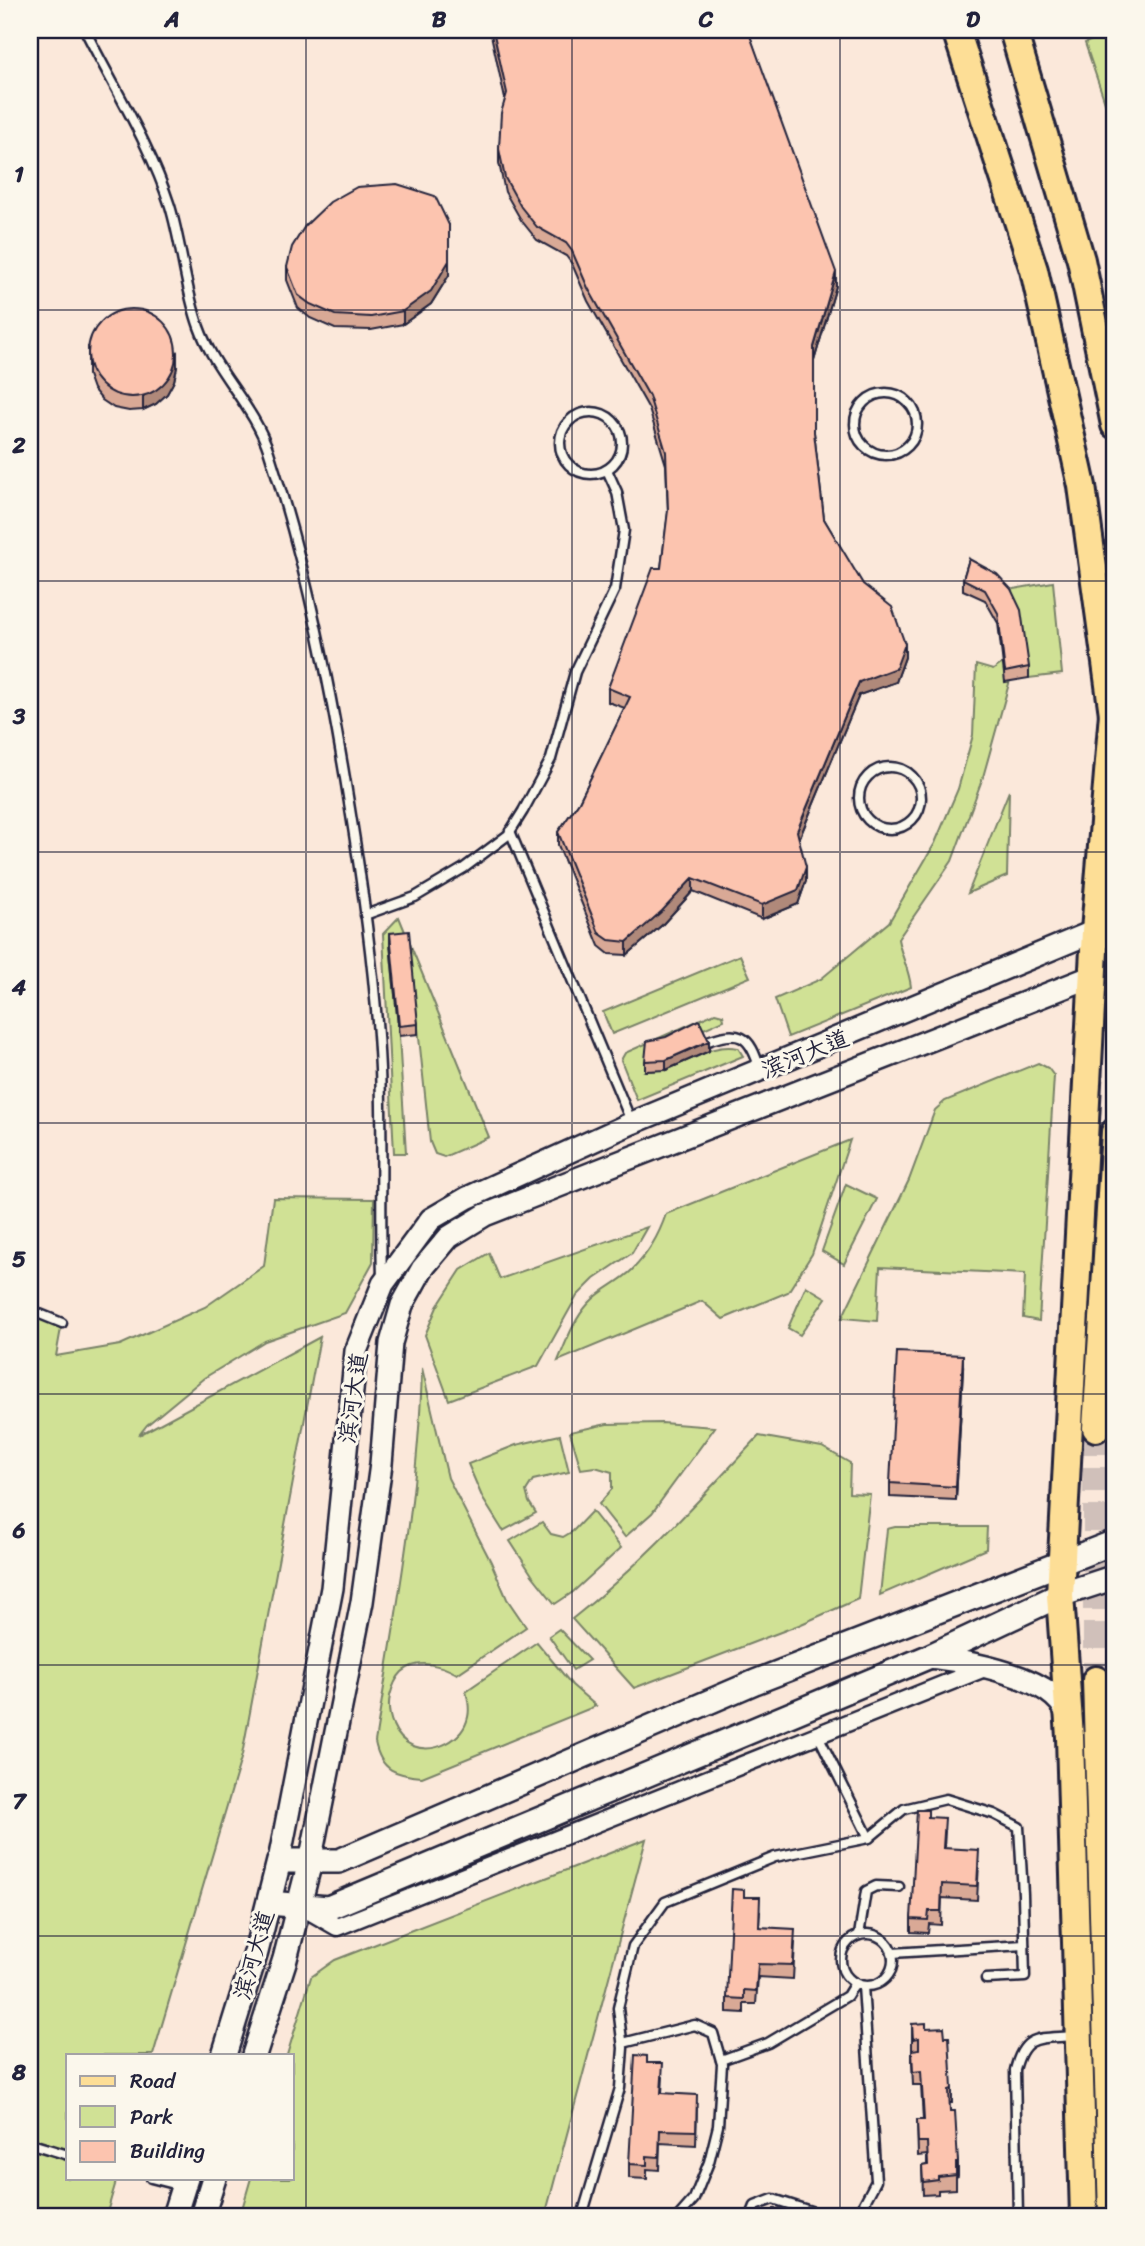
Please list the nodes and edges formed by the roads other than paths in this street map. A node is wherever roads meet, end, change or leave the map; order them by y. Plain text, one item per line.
1 (85, 30) edge
2 (956, 30) edge
3 (1013, 30) edge
4 (865, 400) joint
5 (1115, 425) edge
6 (607, 470) junction
7 (1114, 725) edge
8 (869, 774) joint
9 (510, 831) junction
10 (365, 915) junction
11 (1096, 931) junction
12 (1093, 976) junction
13 (705, 1042) edge
14 (760, 1072) junction
15 (632, 1124) junction
16 (1115, 1132) edge
17 (383, 1284) junction
18 (30, 1310) edge
19 (62, 1323) dead end
20 (1096, 1428) tunnel mouth
21 (1115, 1542) edge
22 (1062, 1563) junction
23 (1115, 1577) edge
24 (1060, 1595) junction
25 (928, 1657) junction
26 (987, 1667) junction
27 (1096, 1680) tunnel mouth
28 (818, 1735) junction
29 (1070, 1737) junction
30 (869, 1838) junction
31 (279, 1861) junction
32 (310, 1862) junction
33 (899, 1887) dead end
34 (269, 1903) junction
35 (299, 1905) junction
36 (859, 1936) junction
37 (1024, 1945) junction
38 (892, 1953) junction
39 (986, 1979) dead end
40 (859, 1985) junction
41 (1079, 2035) junction
42 (623, 2043) junction
43 (224, 2054) edge
44 (254, 2054) edge
45 (721, 2060) junction
46 (30, 2147) edge
47 (66, 2154) edge
48 (213, 2180) edge
49 (184, 2182) edge
50 (174, 2216) edge
51 (202, 2216) edge
52 (582, 2216) edge
53 (679, 2216) edge
54 (750, 2216) edge
55 (826, 2216) edge
56 (843, 2216) edge
57 (1018, 2216) edge
58 (1084, 2216) edge
59 (1112, 2216) edge

1 - 10 lane
2 - 7 main road
3 - 5 main road
4 - 4 lane
6 - 6 lane
6 - 9 lane
7 - 11 main road
8 - 8 lane
9 - 10 lane
9 - 15 lane
10 - 17 lane
11 - 12 main road
11 - 14 street, 滨河大道
12 - 22 main road
12 - 32 street, 滨河大道
13 - 14 lane
14 - 15 street, 滨河大道
15 - 17 street, 滨河大道
16 - 20 main road
17 - 31 street, 滨河大道
18 - 19 lane
21 - 22 main road
22 - 24 main road
22 - 32 main road
23 - 24 main road
24 - 25 main road
24 - 29 main road
25 - 26 street
25 - 35 main road
26 - 28 street
26 - 29 street
27 - 59 main road
28 - 30 lane
28 - 35 street
29 - 41 main road
30 - 37 lane
30 - 42 lane
31 - 32 main road
31 - 34 main road, 滨河大道
32 - 35 main road, 滨河大道
33 - 36 lane
34 - 35 main road
34 - 43 main road, 滨河大道
35 - 44 main road, 滨河大道
36 - 38 lane
36 - 40 lane
37 - 38 lane
37 - 39 lane
38 - 40 lane
40 - 45 lane
40 - 56 lane
41 - 57 lane
41 - 58 main road
42 - 45 lane
42 - 52 lane
45 - 53 lane
46 - 47 lane
48 - 51 main road
49 - 50 main road
54 - 55 lane

